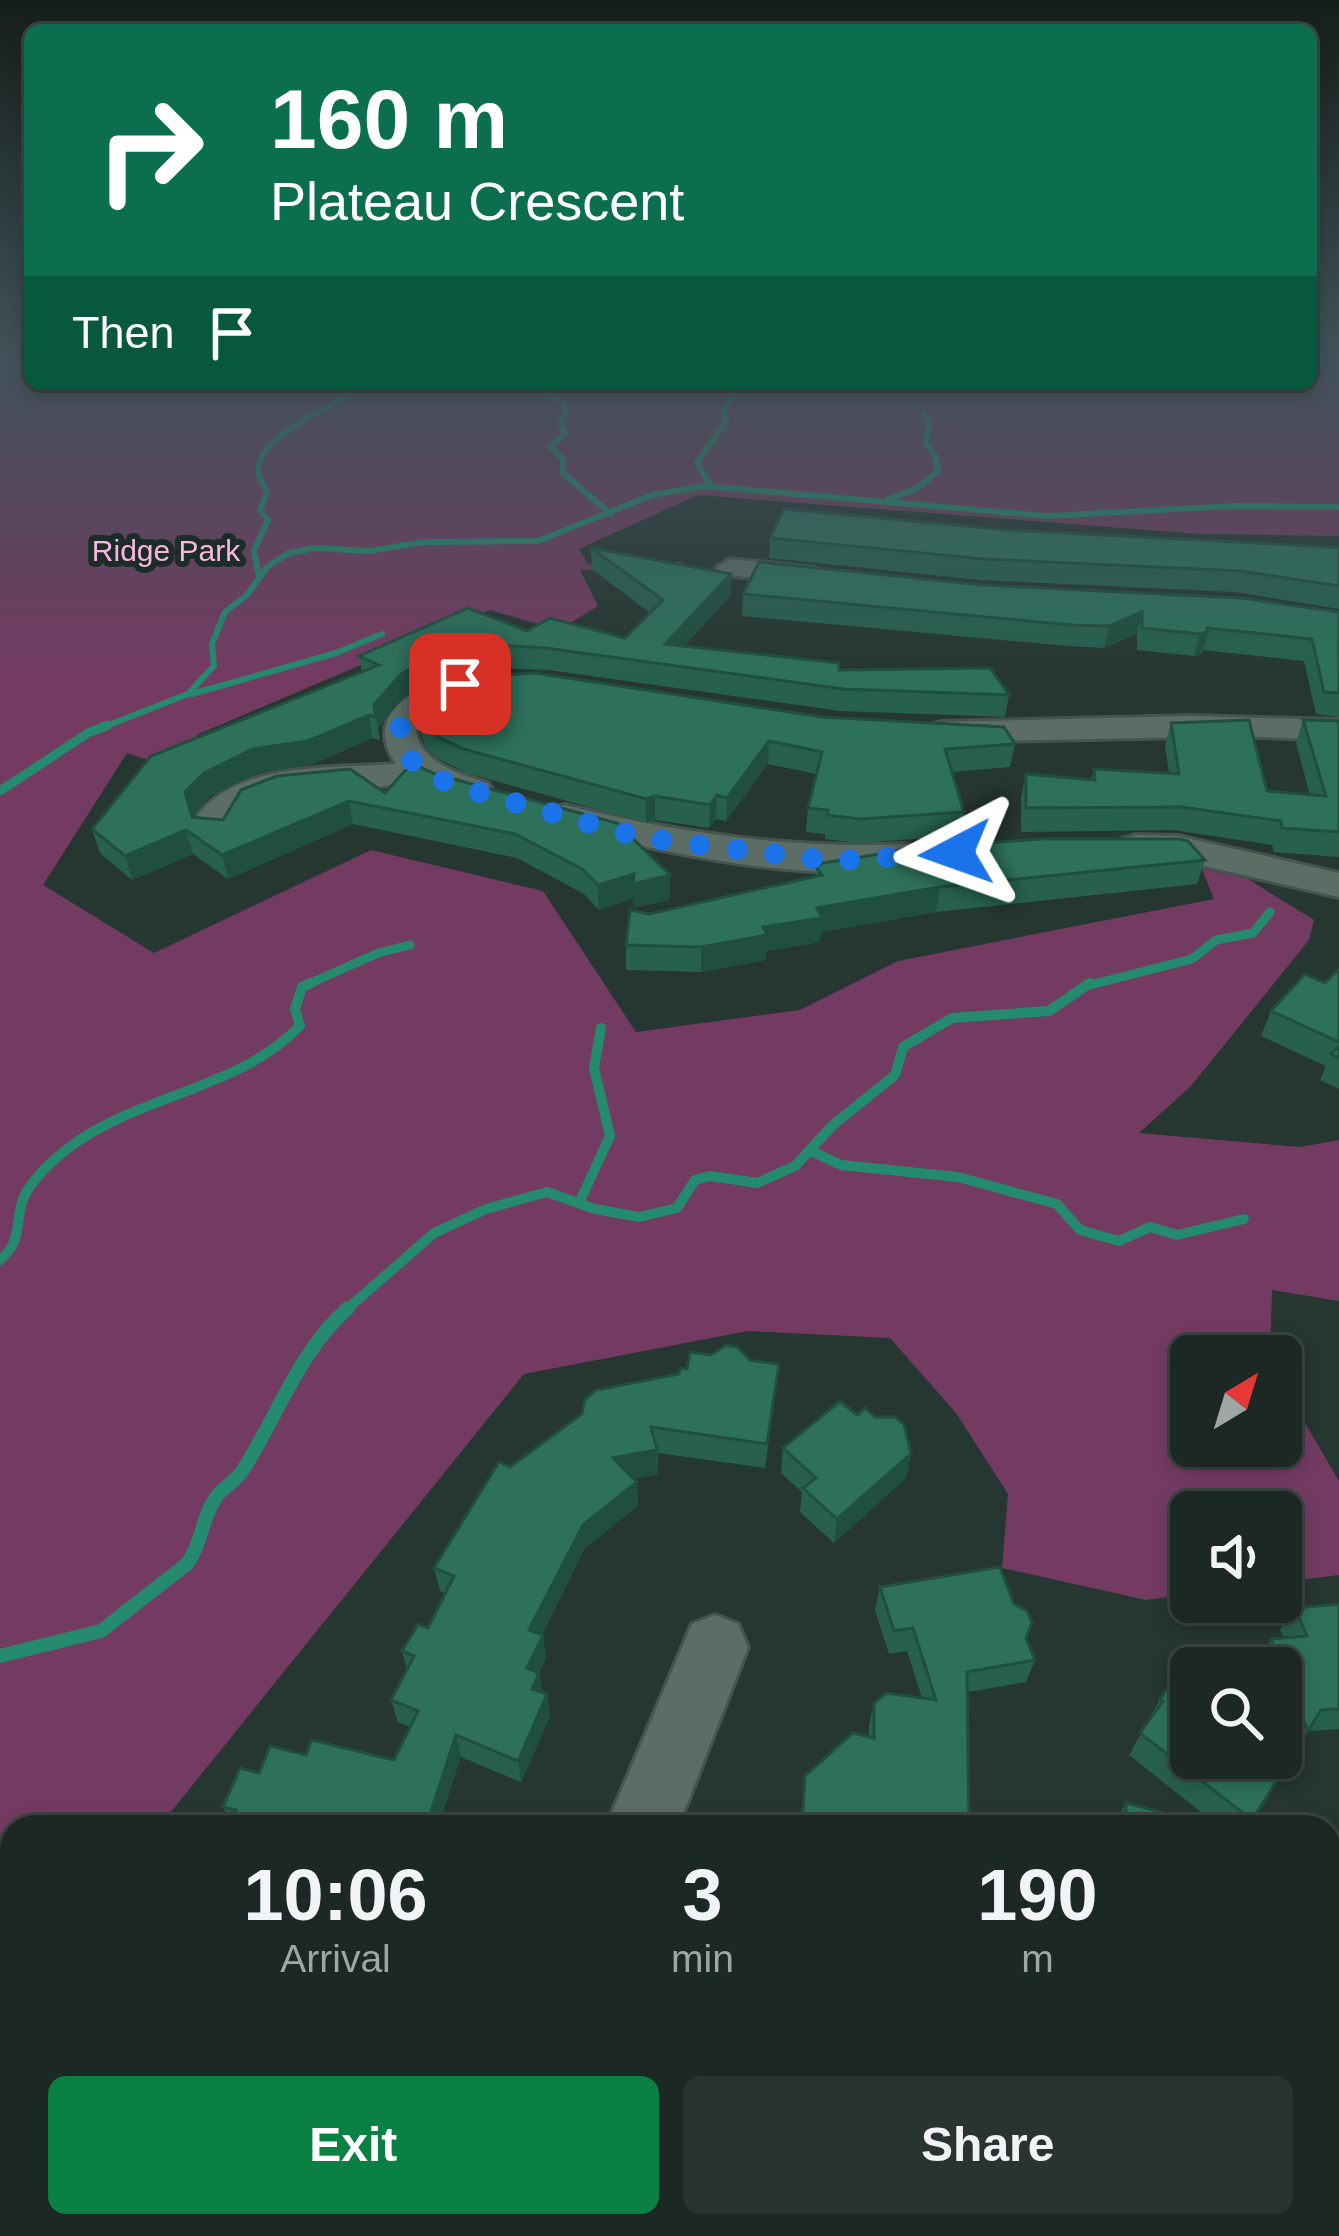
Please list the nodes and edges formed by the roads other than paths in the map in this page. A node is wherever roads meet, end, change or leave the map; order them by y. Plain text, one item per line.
1 (730, 568) edge
2 (840, 579) edge
3 (506, 673) edge
4 (899, 730) edge
5 (1339, 730) edge
6 (421, 770) junction
7 (216, 831) edge
8 (1106, 848) edge
9 (947, 854) edge
10 (832, 861) junction
11 (1339, 885) edge
12 (771, 893) edge
13 (716, 1647) dead end
14 (647, 1815) edge

1 - 2 street
3 - 6 street
4 - 5 street
6 - 7 street
6 - 10 street
8 - 11 street
9 - 10 street
10 - 12 street
13 - 14 street

